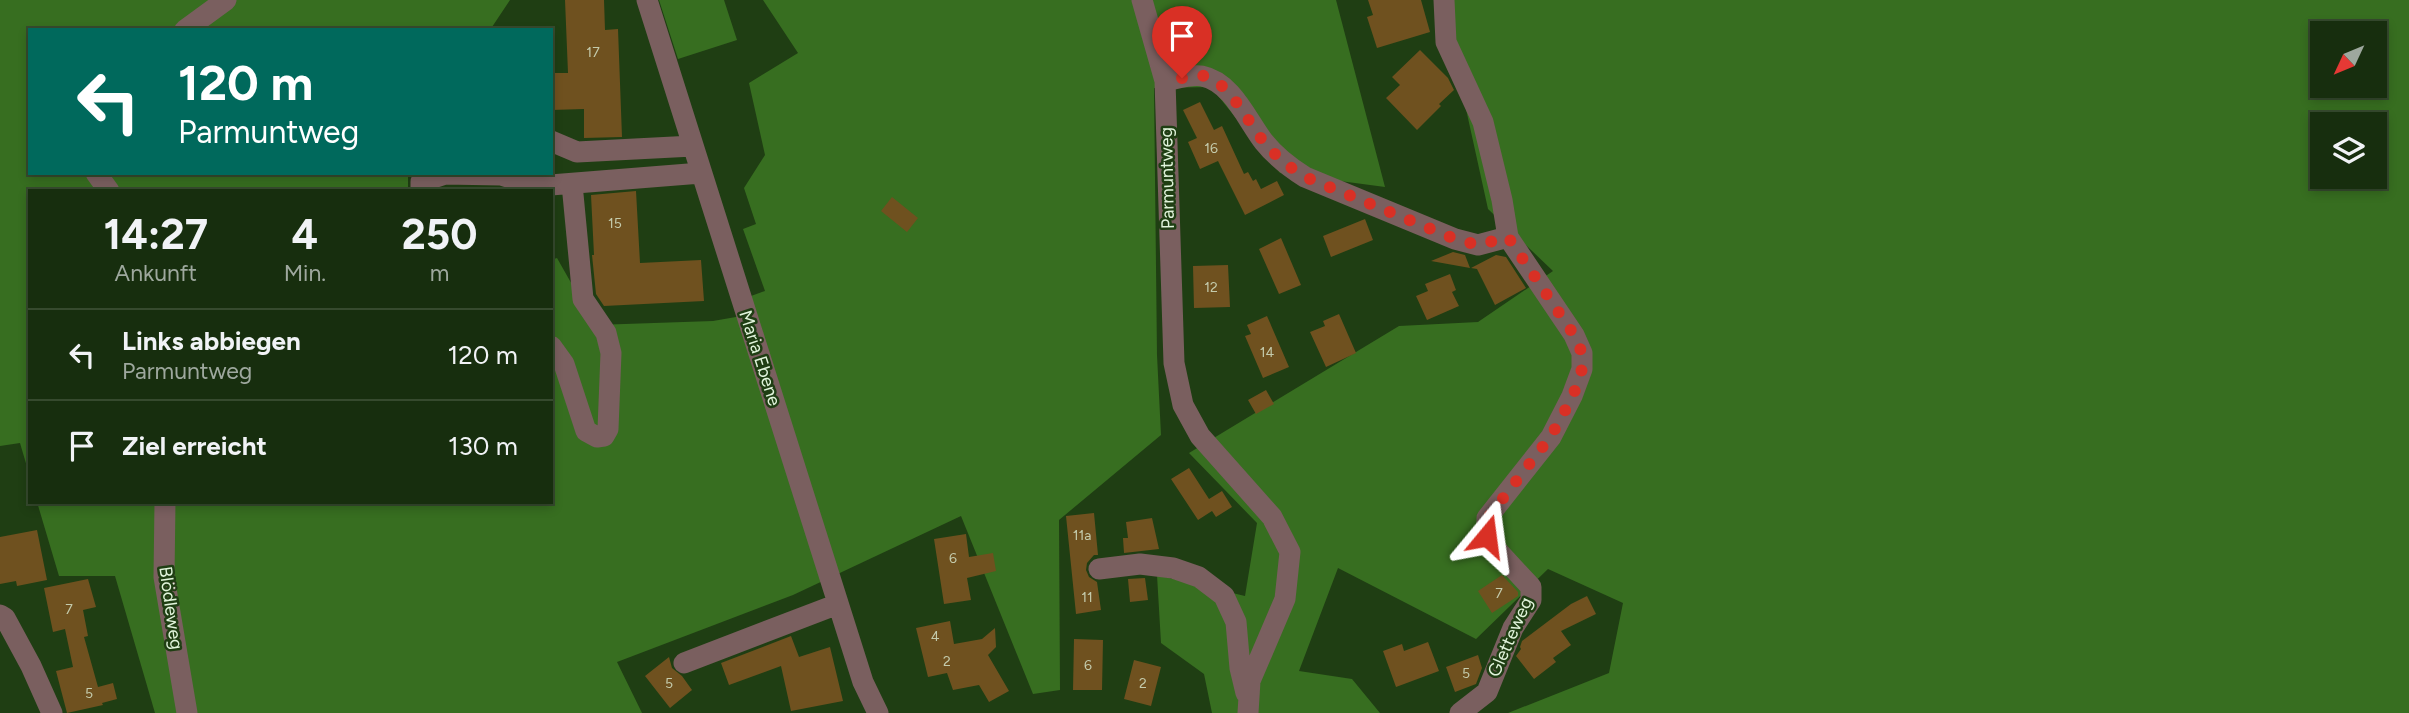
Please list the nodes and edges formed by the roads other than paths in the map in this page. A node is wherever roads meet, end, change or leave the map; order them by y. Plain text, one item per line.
1 (226, 0) edge
2 (646, 0) edge
3 (1142, 0) edge
4 (1444, 0) edge
5 (188, 28) edge
6 (1165, 81) junction
7 (553, 142) edge
8 (693, 146) junction
9 (701, 173) junction
10 (442, 175) edge
11 (504, 175) edge
12 (572, 184) junction
13 (421, 189) edge
14 (1508, 237) junction
15 (553, 349) edge
16 (165, 504) edge
17 (1099, 569) dead end
18 (838, 604) junction
19 (0, 615) edge
20 (684, 663) dead end
21 (1248, 709) edge
22 (52, 713) edge
23 (187, 713) edge
24 (878, 713) edge
25 (1460, 713) edge

1 - 5 street
2 - 8 street, Maria Ebene
3 - 6 street, Parmuntweg
4 - 14 street
6 - 14 street
6 - 21 street, Parmuntweg
7 - 8 street
8 - 9 street, Maria Ebene
9 - 12 street
9 - 18 street, Maria Ebene
10 - 13 street
11 - 12 street
12 - 15 street
14 - 25 street, Gletteweg
16 - 23 street, Blödleweg
17 - 21 street
18 - 20 street
18 - 24 street, Maria Ebene
19 - 22 street

